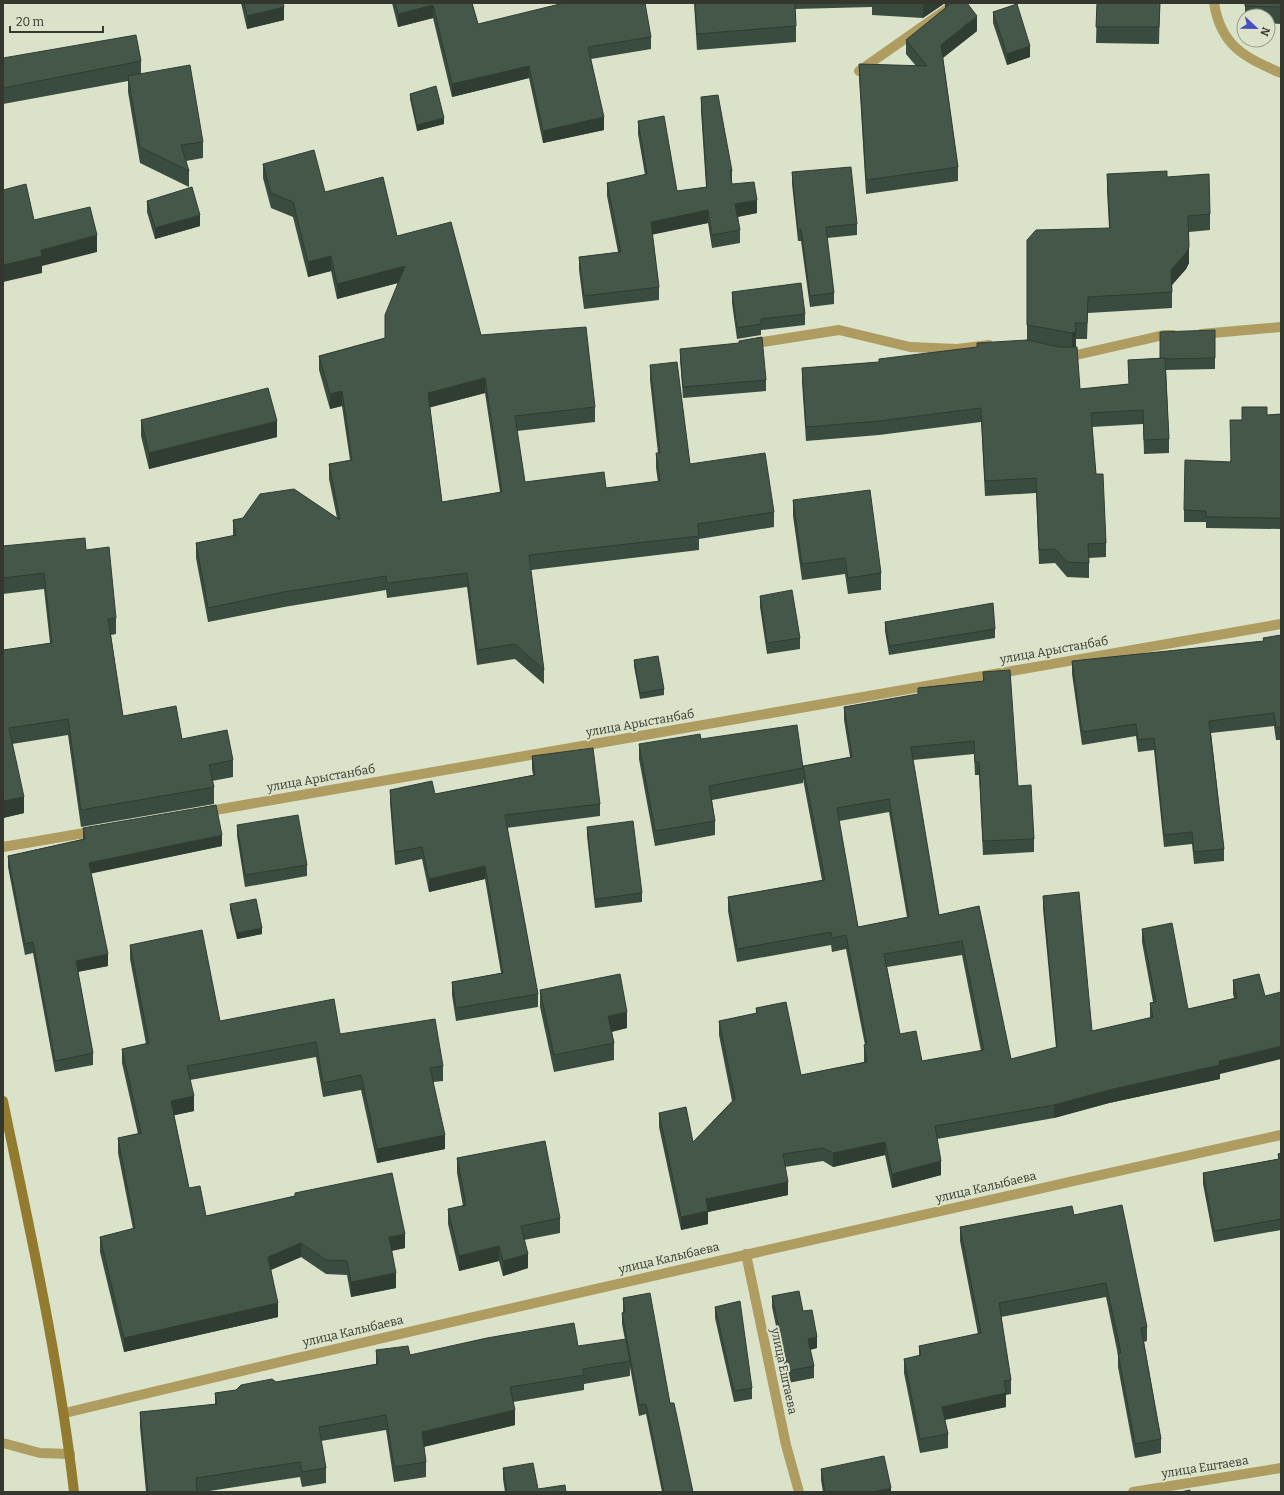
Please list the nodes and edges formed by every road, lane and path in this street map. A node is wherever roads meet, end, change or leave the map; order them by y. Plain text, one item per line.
1 (956, 3) edge
2 (1214, 3) edge
3 (859, 71) edge
4 (1281, 73) edge
5 (1281, 327) edge
6 (996, 344) edge
7 (742, 345) edge
8 (1055, 354) edge
9 (1281, 624) edge
10 (191, 814) edge
11 (105, 829) edge
12 (3, 847) edge
13 (3, 1101) edge
14 (1281, 1135) edge
15 (746, 1254) junction
16 (65, 1412) junction
17 (3, 1443) edge
18 (70, 1454) junction
19 (1281, 1468) edge
20 (74, 1492) edge
21 (799, 1492) edge
22 (1133, 1492) edge

1 - 3 street
2 - 4 street
5 - 8 street
6 - 7 street
9 - 10 street, улица Арыстанбаб
11 - 12 street
13 - 16 main road
14 - 15 street, улица Калыбаева
15 - 16 street, улица Калыбаева
15 - 21 street, улица Ештаева
16 - 18 main road
17 - 18 street
18 - 20 main road
19 - 22 street, улица Ештаева

